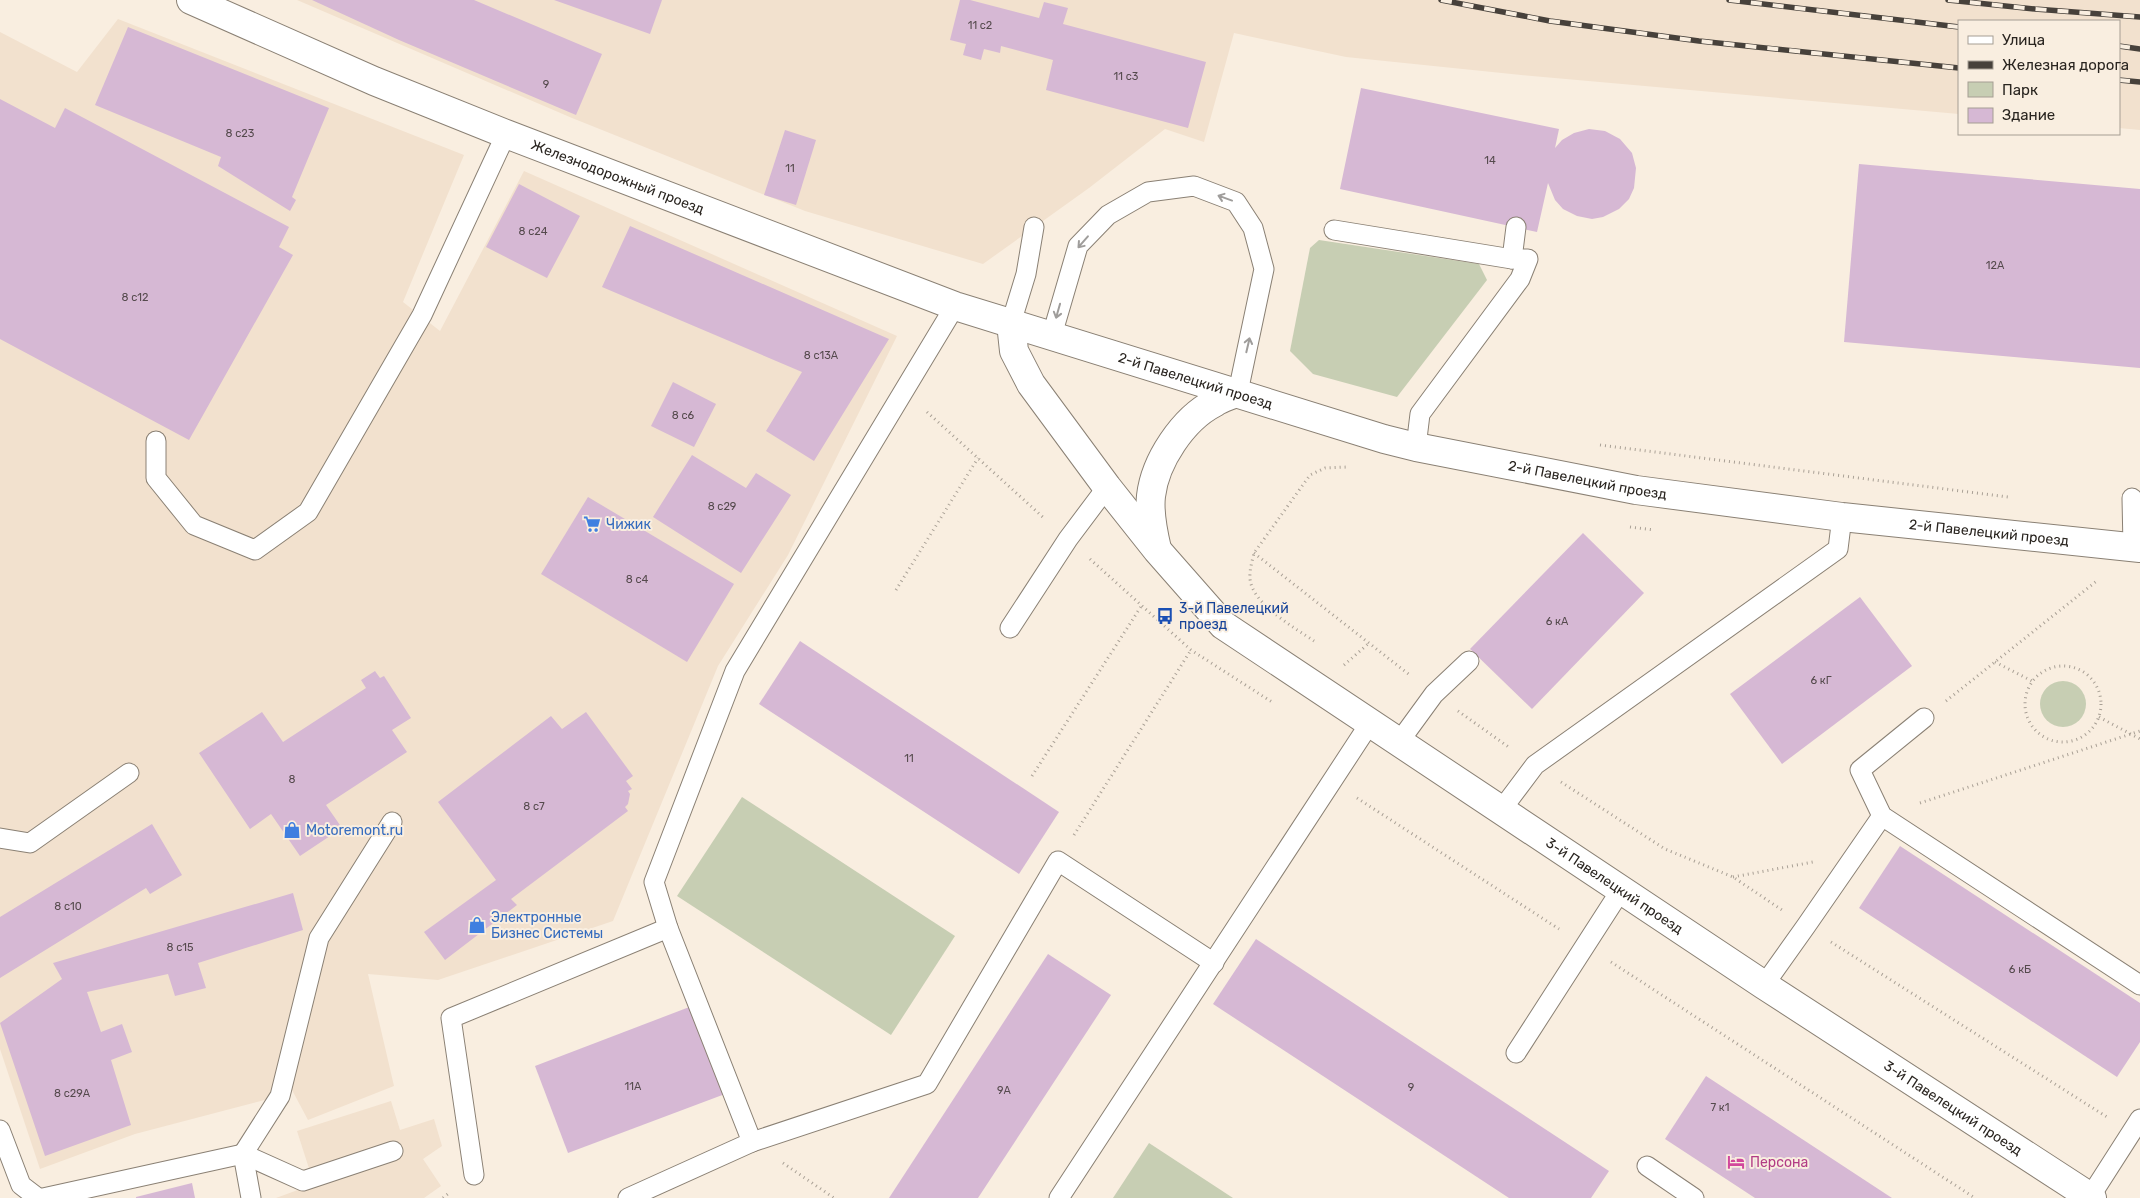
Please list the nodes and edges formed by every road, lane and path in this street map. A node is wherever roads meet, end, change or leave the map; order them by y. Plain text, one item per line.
1 (191, 0) edge
2 (506, 134) junction
3 (1034, 227) dead end
4 (1516, 227) dead end
5 (1334, 230) dead end
6 (1512, 259) junction
7 (955, 306) junction
8 (1011, 323) junction
9 (1052, 335) junction
10 (904, 391) junction
11 (1238, 392) junction
12 (156, 441) dead end
13 (1595, 445) dead end
14 (1416, 447) junction
15 (978, 458) junction
16 (1354, 468) dead end
17 (1107, 487) junction
18 (2016, 498) dead end
19 (2132, 498) dead end
20 (1842, 517) junction
21 (1068, 539) junction
22 (2136, 547) edge
23 (1157, 550) junction
24 (2103, 575) dead end
25 (896, 590) dead end
26 (1142, 605) junction
27 (1010, 628) dead end
28 (1368, 644) dead end
29 (1322, 646) dead end
30 (1191, 650) junction
31 (1469, 661) dead end
32 (1995, 662) junction
33 (1346, 663) dead end
34 (2032, 681) junction
35 (1274, 704) dead end
36 (2099, 717) junction
37 (1924, 718) joint
38 (1370, 723) junction
39 (2140, 731) edge
40 (2130, 734) junction
41 (2140, 739) edge
42 (1399, 742) junction
43 (129, 773) dead end
44 (1032, 776) dead end
45 (1333, 782) junction
46 (1502, 809) junction
47 (1882, 816) junction
48 (392, 822) dead end
49 (0, 838) edge
50 (1857, 853) junction
51 (1058, 861) junction
52 (1732, 877) dead end
53 (1621, 890) junction
54 (1806, 926) junction
55 (668, 928) junction
56 (1586, 946) junction
57 (1214, 963) junction
58 (1764, 985) junction
59 (2140, 985) edge
60 (1516, 1053) dead end
61 (2136, 1126) edge
62 (0, 1130) edge
63 (752, 1142) junction
64 (393, 1151) dead end
65 (243, 1154) junction
66 (1648, 1166) dead end
67 (474, 1175) dead end
68 (65, 1196) edge
69 (2091, 1197) edge
70 (38, 1198) edge
71 (43, 1198) edge
72 (250, 1198) edge
73 (628, 1198) edge
74 (834, 1198) edge
75 (1059, 1198) edge
76 (1694, 1198) edge
77 (1975, 1198) edge

1 - 2 street, Железнодорожный проезд
2 - 7 street, Железнодорожный проезд
2 - 12 lane
3 - 8 lane
4 - 6 lane
5 - 6 lane
6 - 14 lane
7 - 8 street, Железнодорожный проезд
7 - 10 lane
8 - 9 street, Железнодорожный проезд
8 - 17 street, 3-й Павелецкий проезд
9 - 11 street, 2-й Павелецкий проезд
11 -> 9 lane
10 - 15 path
10 - 55 lane
11 - 14 street, 2-й Павелецкий проезд
11 - 23 street, 3-й Павелецкий проезд
13 - 18 path
14 - 20 street, 2-й Павелецкий проезд
15 - 21 path
15 - 25 path
16 - 29 path
17 - 21 lane
17 - 23 street, 3-й Павелецкий проезд
19 - 22 lane
20 - 22 street, 2-й Павелецкий проезд
20 - 46 lane
21 - 26 path
21 - 27 lane
23 - 38 street, 3-й Павелецкий проезд
24 - 32 path
26 - 30 path
26 - 44 path
28 - 33 path
30 - 35 path
30 - 51 path
31 - 42 lane
32 - 34 path
32 - 37 path
34 - 36 path
34 - 36 path
36 - 40 path
37 - 47 lane
38 - 42 street, 3-й Павелецкий проезд
38 - 45 lane
39 - 40 path
40 - 41 path
40 - 47 path
42 - 46 street, 3-й Павелецкий проезд
43 - 49 lane
45 - 56 path
45 - 57 lane
46 - 53 street, 3-й Павелецкий проезд
47 - 50 lane
47 - 59 lane
48 - 65 lane
50 - 52 path
50 - 54 lane
51 - 57 lane
51 - 63 lane
53 - 56 lane
53 - 58 street, 3-й Павелецкий проезд
54 - 58 lane
54 - 61 path
55 - 63 lane
55 - 67 lane
56 - 60 lane
56 - 77 path
57 - 75 lane
58 - 69 street, 3-й Павелецкий проезд
61 - 69 lane
62 - 70 lane
63 - 73 lane
63 - 74 path
64 - 65 lane
65 - 68 lane
65 - 72 lane
66 - 76 lane
68 - 71 lane

